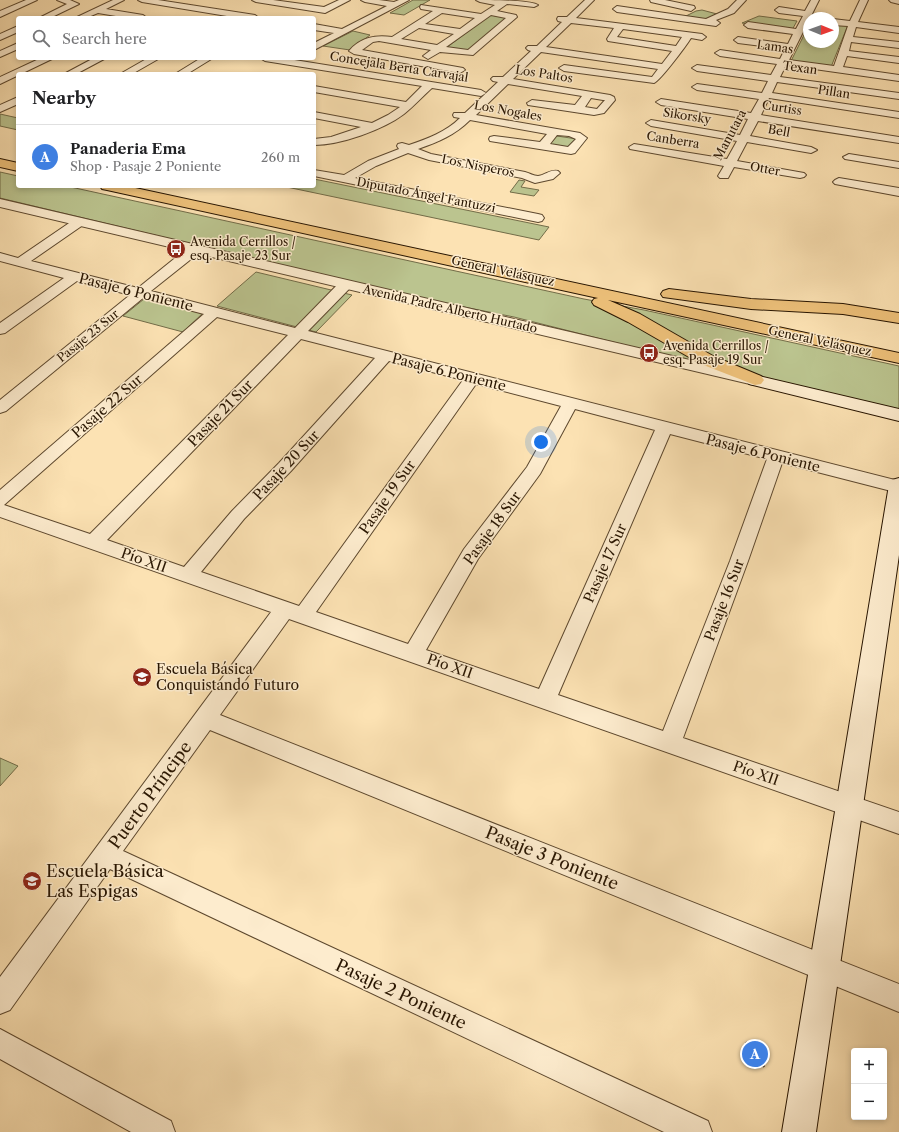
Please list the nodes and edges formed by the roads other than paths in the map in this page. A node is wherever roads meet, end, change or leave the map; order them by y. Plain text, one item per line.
1 (33, 0) edge
2 (61, 0) edge
3 (64, 0) edge
4 (120, 0) edge
5 (142, 0) edge
6 (256, 0) edge
7 (346, 0) edge
8 (365, 0) edge
9 (405, 0) edge
10 (434, 0) edge
11 (480, 0) edge
12 (585, 0) edge
13 (649, 0) edge
14 (654, 0) edge
15 (739, 0) edge
16 (813, 0) edge
17 (864, 0) edge
18 (894, 0) edge
19 (505, 1) edge
20 (899, 1) edge
21 (394, 5) junction
22 (534, 5) dead end
23 (617, 9) dead end
24 (96, 10) junction
25 (440, 10) junction
26 (779, 10) dead end
27 (635, 11) junction
28 (710, 12) dead end
29 (809, 12) edge
30 (0, 14) edge
31 (486, 15) junction
32 (724, 15) junction
33 (47, 16) edge
34 (83, 16) edge
35 (130, 16) edge
36 (242, 16) edge
37 (803, 16) edge
38 (681, 18) junction
39 (565, 19) junction
40 (839, 23) edge
41 (854, 24) junction
42 (417, 25) junction
43 (803, 25) edge
44 (748, 26) dead end
45 (316, 27) edge
46 (620, 27) junction
47 (16, 30) edge
48 (640, 30) junction
49 (899, 30) edge
50 (342, 32) junction
51 (461, 32) junction
52 (799, 32) junction
53 (0, 36) edge
54 (687, 36) junction
55 (702, 37) dead end
56 (848, 39) junction
57 (394, 40) junction
58 (738, 40) dead end
59 (630, 42) junction
60 (316, 45) edge
61 (899, 45) edge
62 (16, 47) edge
63 (791, 47) junction
64 (438, 48) junction
65 (535, 48) junction
66 (678, 49) junction
67 (720, 53) dead end
68 (843, 53) junction
69 (0, 54) edge
70 (589, 56) junction
71 (45, 60) edge
72 (98, 60) edge
73 (151, 60) edge
74 (204, 60) edge
75 (291, 60) edge
76 (613, 60) junction
77 (899, 60) edge
78 (783, 62) junction
79 (418, 63) junction
80 (666, 67) junction
81 (564, 68) dead end
82 (697, 68) dead end
83 (838, 69) junction
84 (275, 70) dead end
85 (460, 70) dead end
86 (577, 70) junction
87 (19, 72) edge
88 (73, 72) edge
89 (129, 72) edge
90 (184, 72) edge
91 (16, 73) edge
92 (602, 74) junction
93 (775, 78) junction
94 (899, 78) edge
95 (397, 80) junction
96 (500, 80) junction
97 (0, 81) edge
98 (429, 85) junction
99 (697, 87) dead end
100 (316, 89) edge
101 (481, 93) junction
102 (588, 94) junction
103 (765, 96) junction
104 (899, 96) edge
105 (16, 101) edge
106 (661, 102) dead end
107 (532, 103) dead end
108 (408, 105) junction
109 (0, 109) edge
110 (579, 110) junction
111 (16, 113) edge
112 (316, 115) edge
113 (899, 115) edge
114 (463, 116) junction
115 (755, 116) junction
116 (651, 123) dead end
117 (372, 126) junction
118 (554, 132) junction
119 (743, 138) junction
120 (494, 139) dead end
121 (899, 140) edge
122 (318, 143) edge
123 (543, 146) junction
124 (404, 147) junction
125 (634, 147) dead end
126 (811, 150) dead end
127 (0, 151) edge
128 (570, 151) junction
129 (16, 155) edge
130 (849, 157) dead end
131 (564, 161) dead end
132 (730, 163) junction
133 (0, 164) edge
134 (899, 165) edge
135 (16, 167) edge
136 (316, 173) edge
137 (554, 173) dead end
138 (800, 175) dead end
139 (724, 176) dead end
140 (340, 178) junction
141 (839, 182) dead end
142 (116, 188) edge
143 (172, 188) edge
144 (899, 192) edge
145 (0, 203) edge
146 (538, 218) dead end
147 (79, 222) junction
148 (195, 249) junction
149 (0, 257) edge
150 (20, 262) junction
151 (75, 276) junction
152 (528, 276) junction
153 (346, 284) junction
154 (141, 293) junction
155 (668, 294) junction
156 (214, 312) junction
157 (899, 318) edge
158 (0, 330) edge
159 (298, 333) junction
160 (898, 353) edge
161 (385, 356) junction
162 (472, 378) junction
163 (755, 380) junction
164 (571, 403) junction
165 (0, 408) edge
166 (899, 415) edge
167 (665, 427) junction
168 (776, 456) junction
169 (899, 486) edge
170 (0, 500) edge
171 (0, 510) edge
172 (94, 542) junction
173 (188, 575) junction
174 (294, 612) junction
175 (413, 654) junction
176 (545, 700) junction
177 (205, 718) junction
178 (670, 743) junction
179 (850, 806) junction
180 (899, 823) edge
181 (106, 855) junction
182 (824, 968) junction
183 (899, 998) edge
184 (0, 1000) edge
185 (0, 1043) edge
186 (160, 1132) edge
187 (697, 1132) edge
188 (799, 1132) edge

1 - 30 street
2 - 3 street
3 - 33 street
4 - 24 street
5 - 36 street
6 - 7 street
8 - 21 street
9 - 21 street
10 - 25 street
11 - 19 street
12 - 39 street
13 - 27 street
14 - 38 street
15 - 32 street
16 - 29 street, Manutara
17 - 41 street
18 - 20 street
19 - 22 street
19 - 31 street
21 - 50 street
23 - 27 street
24 - 34 street
24 - 35 street
25 - 31 street
25 - 42 street
26 - 37 street
27 - 38 street
28 - 32 street
31 - 51 street
31 - 64 street
32 - 38 street
39 - 46 street
39 - 65 street
40 - 41 street
41 - 49 street
41 - 56 street
42 - 51 street
42 - 57 street
43 - 52 street, Manutara
44 - 52 street
45 - 50 street
46 - 48 street
46 - 59 street
47 - 53 street
48 - 54 street
48 - 59 street
50 - 60 street
51 - 64 street
52 - 63 street, Manutara
54 - 55 street
54 - 66 street
56 - 61 street
56 - 68 street
57 - 64 street
57 - 79 street
58 - 63 street
59 - 66 street
62 - 69 street
63 - 78 street, Manutara
64 - 79 street
65 - 70 street
65 - 96 street
66 - 80 street
67 - 78 street, Lamas
68 - 77 street
68 - 83 street
70 - 76 street
70 - 86 street
71 - 87 street
72 - 88 street
73 - 89 street
74 - 90 street
75 - 84 street
75 - 95 street, Concejala Berta Carvajal
76 - 80 street
76 - 92 street
78 - 83 street, Lamas
78 - 93 street, Manutara
79 - 85 street
79 - 95 street
80 - 92 street
81 - 86 street
82 - 93 street, Texan
83 - 94 street, Lamas
86 - 92 street
91 - 97 street
93 - 103 street, Manutara
93 - 104 street, Texan
95 - 98 street, Concejala Berta Carvajal
96 - 101 street
96 - 102 street, Los Paltos
96 - 114 street
98 - 101 street, Concejala Berta Carvajal
98 - 108 street
99 - 103 street, Pillan
100 - 108 street
101 - 114 street
102 - 110 street, Los Paltos
102 - 110 street, Los Paltos
103 - 113 street, Pillan
103 - 115 street, Manutara
105 - 109 street
106 - 115 street, Curtiss
107 - 110 street, Los Paltos
108 - 117 street
109 - 111 street
112 - 117 street
114 - 118 street, Los Nogales
114 - 124 street
115 - 119 street, Manutara
115 - 121 street, Curtiss
116 - 119 street, Sikorsky
117 - 122 street
118 - 123 street, Los Nogales
118 - 128 street, Los Nogales
119 - 126 street, Bell
119 - 132 street, Manutara
120 - 123 street
123 - 128 street
124 - 137 street, Los Nisperos
124 - 140 street
125 - 132 street, Canberra
127 - 129 highway
128 - 131 street, Los Nogales
130 - 134 street
132 - 138 street, Otter
132 - 139 street, Manutara
133 - 135 highway
136 - 140 street, Diputado Ángel Fantuzzi
140 - 146 street, Diputado Ángel Fantuzzi
141 - 144 street
142 - 152 highway, General Velásquez
143 - 155 highway, General Velásquez
145 - 147 street, Avenida Padre Alberto Hurtado
147 - 148 street, Avenida Padre Alberto Hurtado
147 - 150 street
148 - 153 street, Avenida Padre Alberto Hurtado
148 - 154 street, Pasaje 23 Sur
149 - 150 street, Pasaje 6 Poniente
150 - 151 street, Pasaje 6 Poniente
151 - 154 street, Pasaje 6 Poniente
151 - 158 street
152 - 160 highway, General Velásquez
152 - 163 highway
153 - 159 street, Pasaje 21 Sur
153 - 163 street, Avenida Padre Alberto Hurtado
154 - 156 street, Pasaje 6 Poniente
154 - 165 street, Pasaje 23 Sur
155 - 157 highway
155 - 160 highway, General Velásquez
156 - 159 street, Pasaje 6 Poniente
156 - 170 street, Pasaje 22 Sur
159 - 161 street, Pasaje 6 Poniente
159 - 172 street, Pasaje 21 Sur
161 - 162 street, Pasaje 6 Poniente
161 - 173 street, Pasaje 20 Sur
162 - 164 street, Pasaje 6 Poniente
162 - 174 street, Pasaje 19 Sur
163 - 166 street, Avenida Padre Alberto Hurtado
164 - 167 street, Pasaje 6 Poniente
164 - 175 street, Pasaje 18 Sur
167 - 168 street, Pasaje 6 Poniente
167 - 176 street, Pasaje 17 Sur
168 - 169 street, Pasaje 6 Poniente
168 - 178 street, Pasaje 16 Sur
169 - 179 street
171 - 172 street, Pío XII
172 - 173 street, Pío XII
173 - 174 street, Pío XII
174 - 175 street, Pío XII
174 - 177 street, Puerto Príncipe
175 - 176 street, Pío XII
176 - 178 street, Pío XII
177 - 181 street, Puerto Príncipe
177 - 182 street, Pasaje 3 Poniente
178 - 179 street, Pío XII
179 - 180 street, Pío XII
179 - 182 street
181 - 184 street, Puerto Príncipe
181 - 187 street, Pasaje 2 Poniente
182 - 183 street, Pasaje 3 Poniente
182 - 188 street
185 - 186 street

